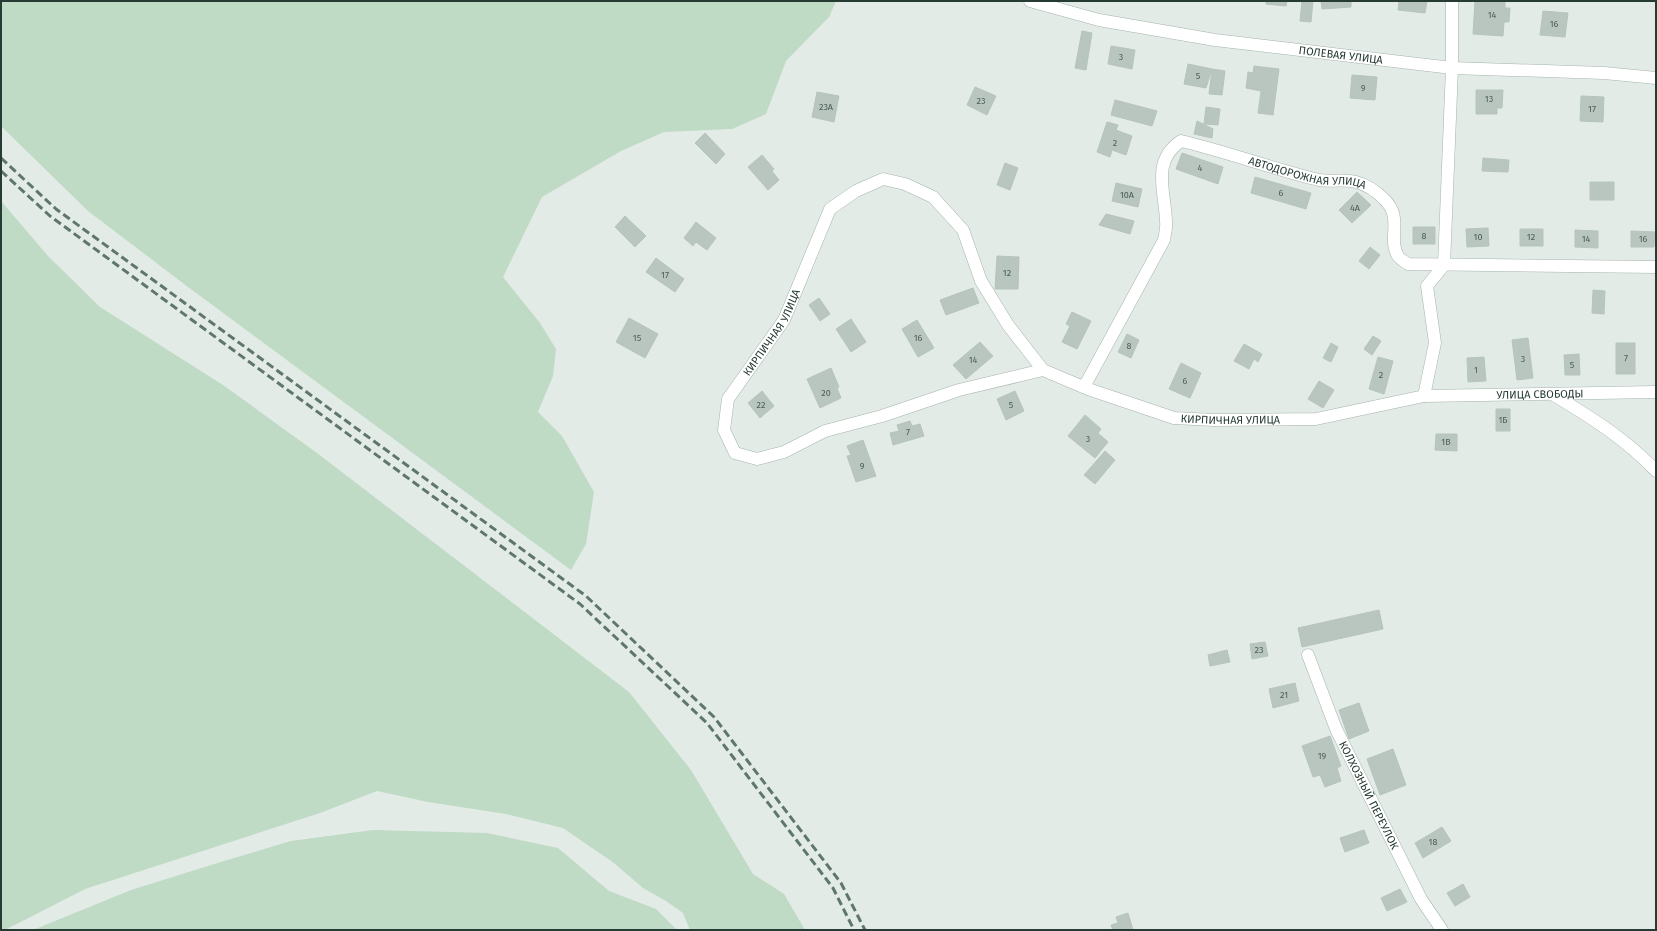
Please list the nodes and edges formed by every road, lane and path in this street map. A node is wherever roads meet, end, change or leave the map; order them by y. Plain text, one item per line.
1 (1030, 1) edge
2 (1452, 1) edge
3 (1452, 68) junction
4 (1656, 78) edge
5 (1444, 265) junction
6 (1656, 268) edge
7 (1043, 370) junction
8 (1084, 387) junction
9 (1656, 392) edge
10 (1552, 394) junction
11 (1424, 396) junction
12 (1656, 471) edge
13 (1308, 655) dead end
14 (1442, 930) edge

1 - 3 street, ПОЛЕВАЯ УЛИЦА
2 - 3 street
3 - 4 street, ПОЛЕВАЯ УЛИЦА
3 - 5 street
5 - 6 street, АВТОДОРОЖНАЯ УЛИЦА
5 - 8 street, АВТОДОРОЖНАЯ УЛИЦА
5 - 11 street
7 - 7 street, КИРПИЧНАЯ УЛИЦА
7 - 8 street, КИРПИЧНАЯ УЛИЦА
8 - 11 street, КИРПИЧНАЯ УЛИЦА
9 - 10 street, УЛИЦА СВОБОДЫ
10 - 11 street, УЛИЦА СВОБОДЫ
10 - 12 street
13 - 14 street, КОЛХОЗНЫЙ ПЕРЕУЛОК

